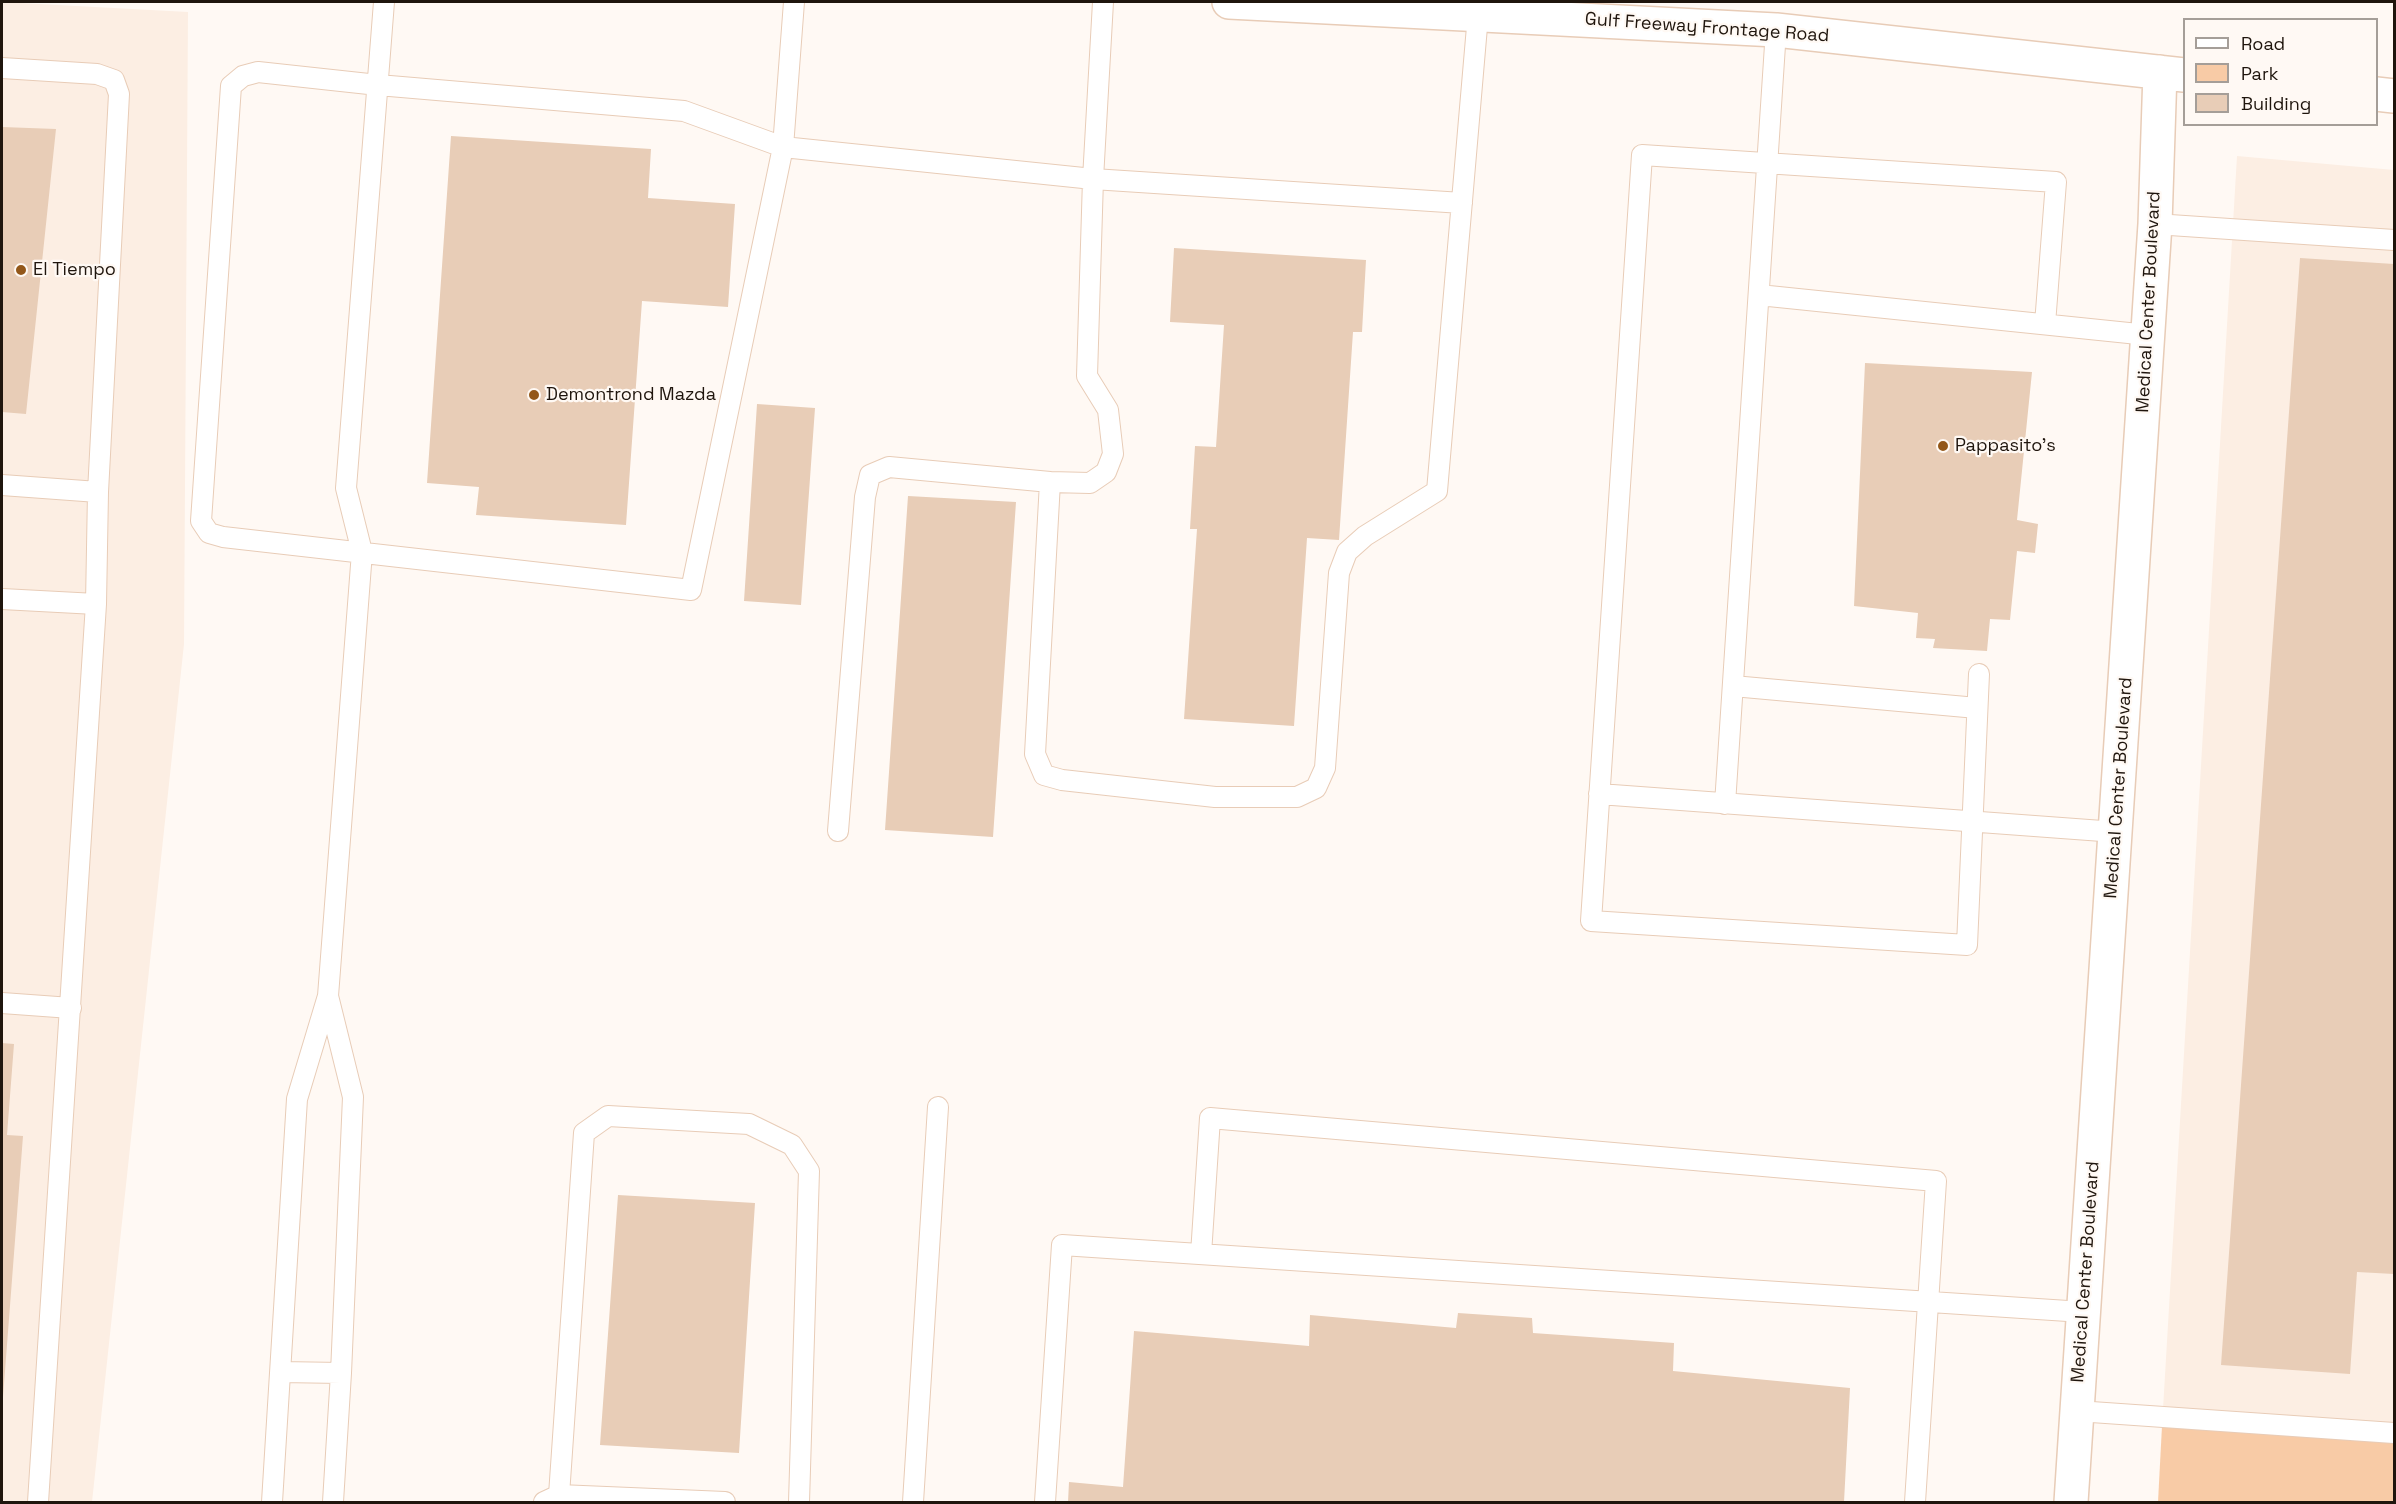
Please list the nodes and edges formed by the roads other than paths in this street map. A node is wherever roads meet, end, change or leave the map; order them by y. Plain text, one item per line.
1 (384, 2) edge
2 (794, 2) edge
3 (1103, 2) edge
4 (1229, 2) edge
5 (1478, 15) junction
6 (1776, 30) junction
7 (2, 68) edge
8 (2172, 73) edge
9 (378, 85) junction
10 (2378, 94) edge
11 (2394, 96) edge
12 (783, 147) junction
13 (1768, 163) junction
14 (1092, 179) junction
15 (1462, 203) junction
16 (2155, 224) junction
17 (2394, 240) edge
18 (1759, 295) junction
19 (2045, 324) junction
20 (2148, 335) junction
21 (1050, 482) junction
22 (2, 485) edge
23 (98, 492) junction
24 (362, 552) junction
25 (2, 599) edge
26 (96, 604) junction
27 (1979, 674) dead end
28 (1733, 686) junction
29 (1977, 708) junction
30 (1599, 794) junction
31 (1725, 804) junction
32 (1972, 822) junction
33 (838, 831) dead end
34 (2116, 832) junction
35 (328, 996) junction
36 (2, 1003) edge
37 (71, 1008) junction
38 (938, 1107) dead end
39 (1201, 1254) junction
40 (1928, 1302) junction
41 (2083, 1312) junction
42 (281, 1372) junction
43 (341, 1373) junction
44 (2077, 1411) junction
45 (2394, 1432) edge
46 (551, 1499) edge
47 (38, 1503) edge
48 (272, 1503) edge
49 (333, 1503) edge
50 (725, 1503) edge
51 (799, 1503) edge
52 (913, 1503) edge
53 (1045, 1503) edge
54 (1915, 1503) edge
55 (2071, 1503) edge

1 - 9 lane
2 - 12 lane
3 - 14 lane
4 - 5 street, Gulf Freeway Frontage Road
5 - 6 street, Gulf Freeway Frontage Road
5 - 15 lane
6 - 8 street, Gulf Freeway Frontage Road
6 - 13 lane
7 - 23 lane
8 - 16 street, Medical Center Boulevard
9 - 12 lane
9 - 24 lane
9 - 24 lane
10 - 11 street
12 - 14 lane
12 - 24 lane
13 - 18 lane
13 - 19 lane
13 - 30 lane
14 - 15 lane
14 - 21 lane
15 - 21 lane
16 - 17 lane
16 - 20 street, Medical Center Boulevard
18 - 19 lane
18 - 28 lane
19 - 20 lane
20 - 34 street, Medical Center Boulevard
21 - 33 lane
22 - 23 lane
23 - 26 lane
24 - 35 lane
25 - 26 lane
26 - 37 lane
27 - 29 lane
28 - 29 lane
28 - 31 lane
29 - 32 lane
30 - 31 lane
30 - 32 lane
31 - 32 lane
32 - 34 lane
34 - 41 street, Medical Center Boulevard
35 - 42 lane
35 - 43 lane
36 - 37 lane
37 - 47 lane
38 - 52 lane
39 - 40 lane
39 - 40 lane
39 - 53 lane
40 - 41 lane
40 - 54 lane
41 - 44 street, Medical Center Boulevard
42 - 43 lane
42 - 48 lane
43 - 49 lane
44 - 45 lane
44 - 55 street, Medical Center Boulevard
46 - 50 lane
46 - 51 lane

